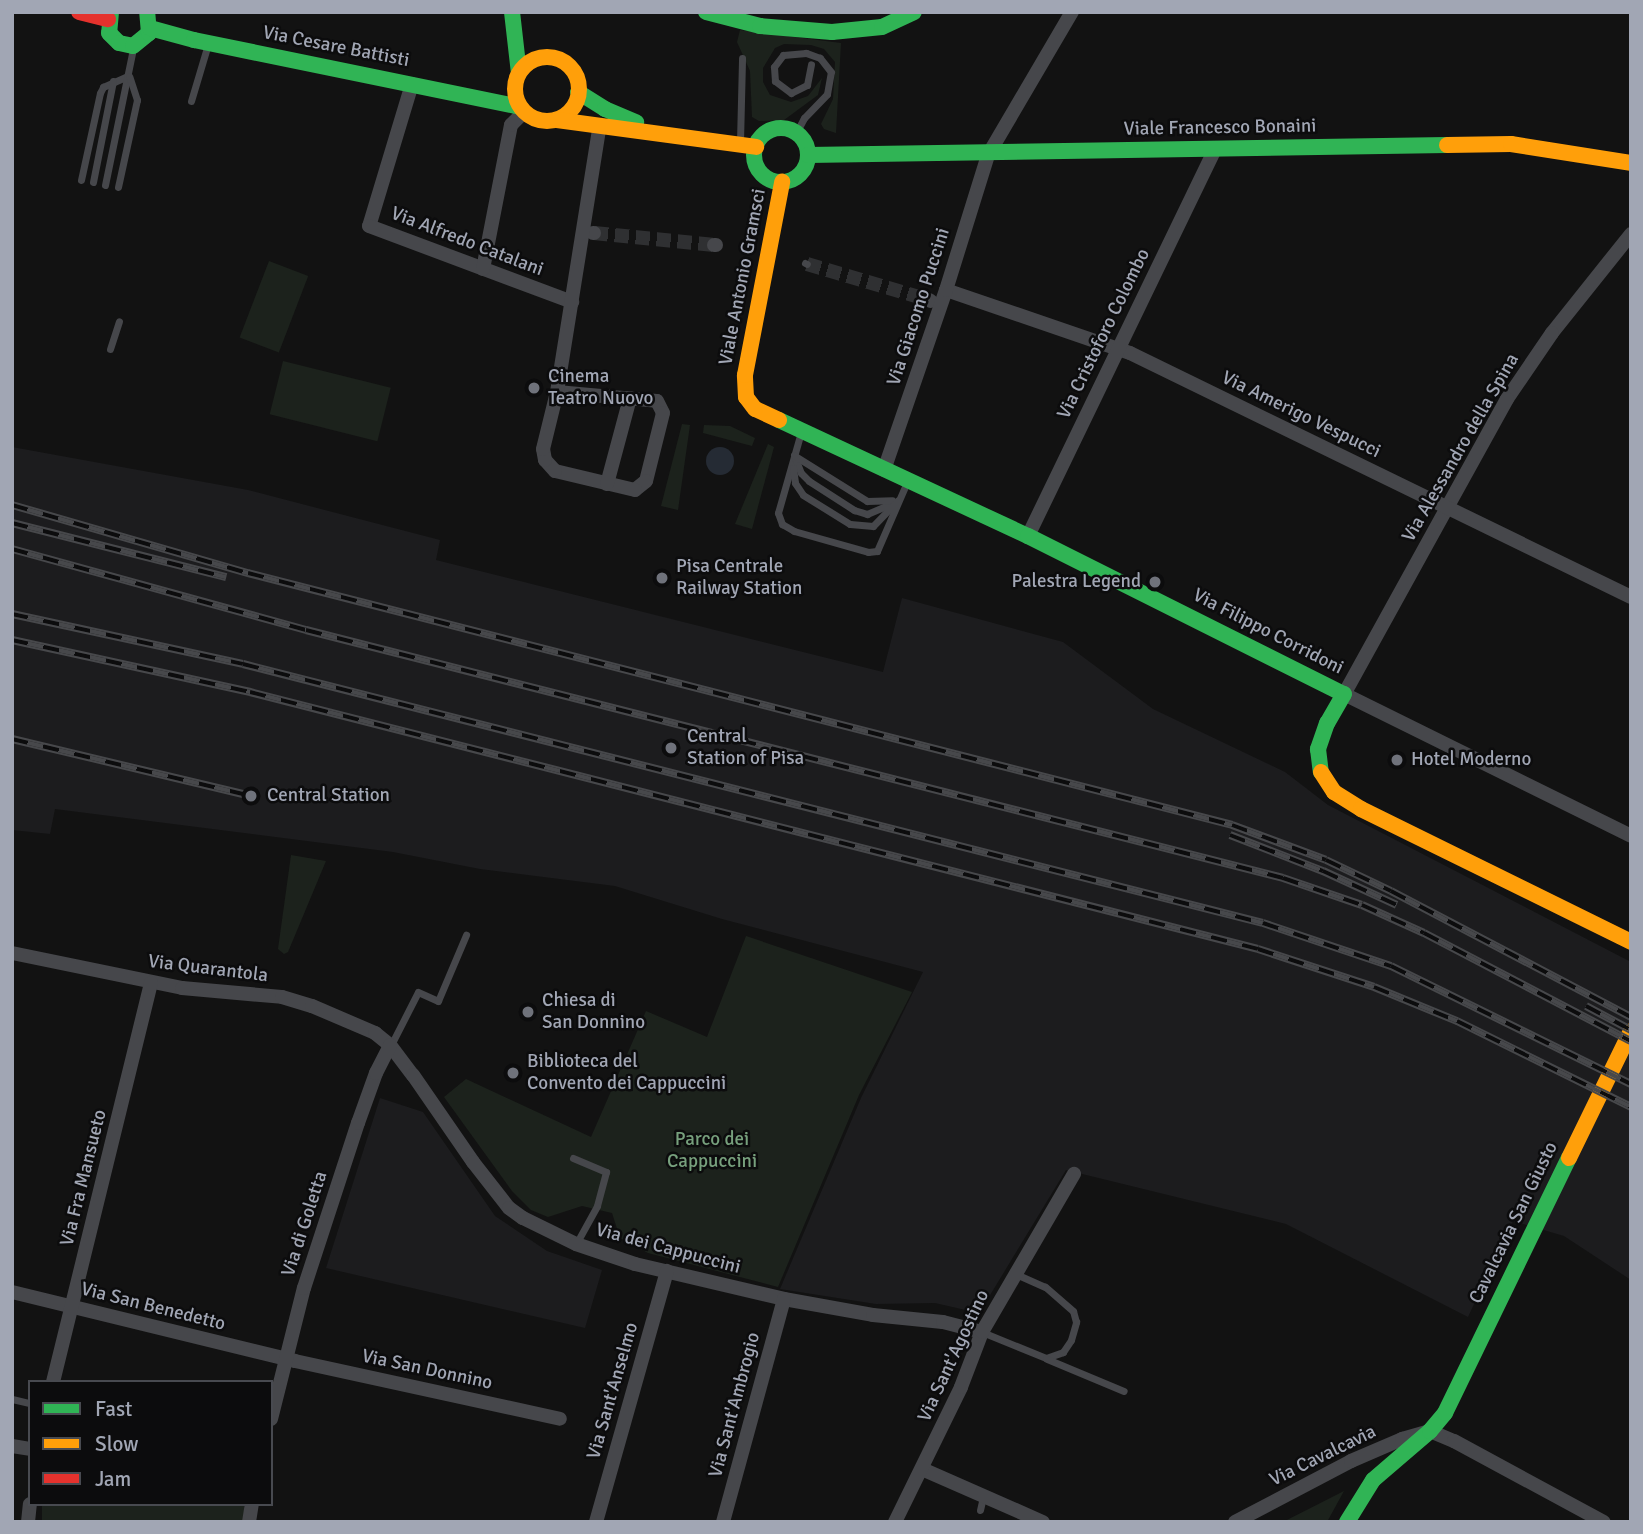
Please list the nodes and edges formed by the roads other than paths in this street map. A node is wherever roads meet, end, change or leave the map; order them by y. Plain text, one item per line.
1 (79, 12) edge
2 (706, 12) edge
3 (914, 12) edge
4 (1072, 12) edge
5 (110, 15) edge
6 (512, 16) edge
7 (149, 20) edge
8 (208, 43) junction
9 (133, 46) junction
10 (551, 58) junction
11 (742, 58) dead end
12 (811, 64) dead end
13 (128, 76) junction
14 (517, 79) junction
15 (113, 81) junction
16 (412, 84) junction
17 (578, 92) junction
18 (473, 97) junction
19 (191, 101) dead end
20 (522, 109) junction
21 (557, 120) junction
22 (600, 125) junction
23 (668, 133) junction
24 (796, 133) junction
25 (748, 145) junction
26 (1215, 149) junction
27 (808, 155) junction
28 (988, 155) junction
29 (1631, 163) edge
30 (81, 180) dead end
31 (93, 182) dead end
32 (782, 182) junction
33 (105, 185) dead end
34 (118, 187) dead end
35 (1631, 234) edge
36 (483, 269) junction
37 (946, 290) junction
38 (572, 302) junction
39 (119, 321) dead end
40 (110, 349) dead end
41 (1118, 349) junction
42 (557, 392) junction
43 (630, 398) junction
44 (801, 431) junction
45 (794, 456) junction
46 (884, 470) junction
47 (908, 481) junction
48 (607, 484) junction
49 (900, 498) junction
50 (1446, 507) junction
51 (1028, 536) junction
52 (1631, 597) edge
53 (1344, 694) junction
54 (1631, 836) edge
55 (466, 935) dead end
56 (1631, 942) edge
57 (12, 953) edge
58 (151, 983) junction
59 (1631, 1031) edge
60 (390, 1045) junction
61 (573, 1158) dead end
62 (1074, 1174) dead end
63 (576, 1244) junction
64 (667, 1271) junction
65 (1015, 1273) junction
66 (12, 1292) edge
67 (784, 1299) junction
68 (71, 1307) junction
69 (982, 1332) junction
70 (286, 1359) junction
71 (1046, 1359) junction
72 (53, 1380) edge
73 (1124, 1391) dead end
74 (273, 1411) edge
75 (560, 1419) dead end
76 (1430, 1431) junction
77 (922, 1469) junction
78 (596, 1522) edge
79 (723, 1522) edge
80 (895, 1522) edge
81 (1043, 1522) edge
82 (1235, 1522) edge
83 (1347, 1522) edge
84 (1604, 1522) edge

1 - 5 street
2 - 3 street
4 - 28 street, Via Giacomo Puccini
5 - 9 street
6 - 10 street
6 - 14 street
7 - 8 street, Via Cesare Battisti
7 - 9 street
8 - 16 street, Via Cesare Battisti
8 - 19 lane
9 - 13 lane
10 - 14 street
10 - 17 street
11 - 25 lane
12 - 24 lane
13 - 15 lane
13 - 33 lane
13 - 34 lane
14 - 18 street, Via Cesare Battisti
14 - 20 street
15 - 30 lane
15 - 31 lane
16 - 18 street, Via Cesare Battisti
16 - 36 street, Via Alfredo Catalani
17 - 21 street
17 - 23 street
18 - 20 street, Via Cesare Battisti
20 - 21 street
20 - 36 street
21 - 22 street
22 - 23 street
22 - 38 street
23 - 25 street
24 - 25 street
24 - 27 street
25 - 32 street
26 - 28 street, Viale Francesco Bonaini
26 - 29 street, Viale Francesco Bonaini
26 - 41 street, Via Cristoforo Colombo
27 - 28 street, Viale Francesco Bonaini
27 - 32 street
28 - 37 street, Via Giacomo Puccini
32 - 44 street, Viale Antonio Gramsci
35 - 50 street, Via Alessandro della Spina
36 - 38 street, Via Alfredo Catalani
37 - 41 street, Via Amerigo Vespucci
37 - 46 street, Via Giacomo Puccini
38 - 42 street
39 - 40 lane
41 - 50 street, Via Amerigo Vespucci
41 - 51 street, Via Cristoforo Colombo
42 - 43 street
42 - 48 street
43 - 48 street
43 - 48 street
44 - 45 lane
44 - 46 street, Viale Antonio Gramsci
45 - 49 lane
45 - 49 lane
45 - 49 lane
45 - 49 lane
46 - 47 street, Via Filippo Corridoni
47 - 49 lane
47 - 51 street, Via Filippo Corridoni
50 - 52 street, Via Amerigo Vespucci
50 - 53 street, Via Alessandro della Spina
51 - 53 street, Via Filippo Corridoni
53 - 54 street, Via Filippo Corridoni
53 - 56 street
55 - 60 lane
57 - 58 street, Via Quarantola
58 - 60 street, Via Quarantola
58 - 68 street, Via Fra Mansueto
59 - 76 street, Cavalcavia San Giusto
60 - 63 street, Via dei Cappuccini
60 - 70 street, Via di Goletta
61 - 63 lane
62 - 65 street, Via Sant'Agostino
63 - 64 street, Via dei Cappuccini
64 - 67 street, Via dei Cappuccini
64 - 78 street, Via Sant'Anselmo
65 - 69 street, Via Sant'Agostino
65 - 71 lane
66 - 68 street, Via San Benedetto
67 - 69 street, Via dei Cappuccini
67 - 79 street, Via Sant'Ambrogio
68 - 70 street, Via San Benedetto
68 - 72 street, Via Fra Mansueto
69 - 71 lane
69 - 77 street, Via Sant'Agostino
70 - 74 street, Via di Goletta
70 - 75 street, Via San Donnino
71 - 73 lane
76 - 82 street, Via Cavalcavia
76 - 83 street, Cavalcavia San Giusto
76 - 84 street
77 - 80 street, Via Sant'Agostino
77 - 81 street

